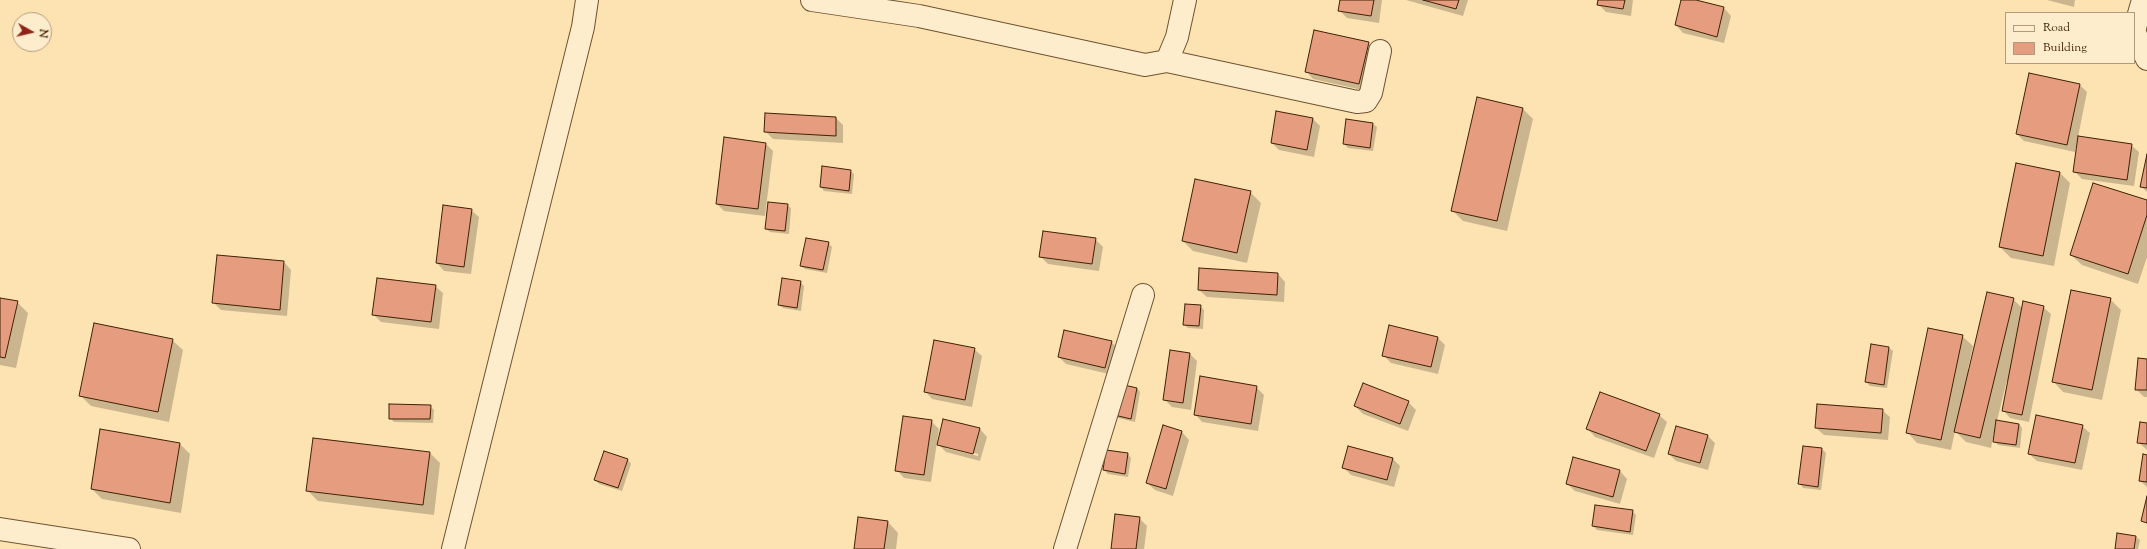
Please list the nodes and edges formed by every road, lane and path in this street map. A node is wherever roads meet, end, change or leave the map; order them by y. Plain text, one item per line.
1 (587, 0) edge
2 (812, 0) edge
3 (1185, 0) edge
4 (2143, 0) edge
5 (2135, 28) edge
6 (2135, 33) edge
7 (1380, 51) dead end
8 (2147, 59) edge
9 (1166, 61) junction
10 (1143, 295) dead end
11 (0, 529) edge
12 (129, 549) edge
13 (453, 549) edge
14 (1064, 549) edge

1 - 13 street
2 - 9 street
3 - 9 street
4 - 5 street
6 - 8 street
7 - 9 street
10 - 14 street
11 - 12 street

